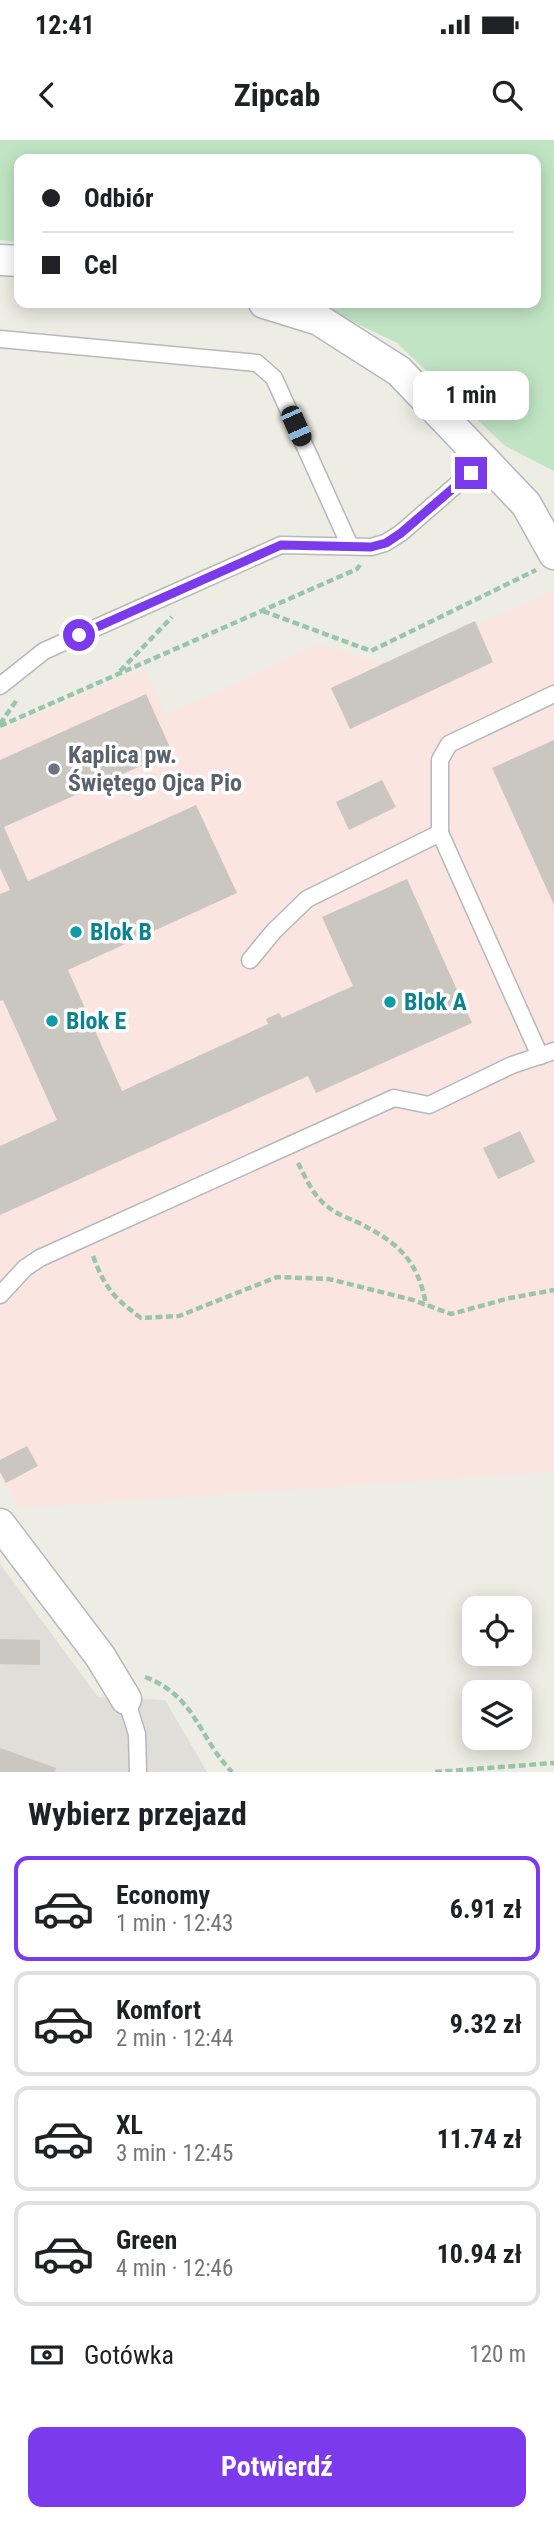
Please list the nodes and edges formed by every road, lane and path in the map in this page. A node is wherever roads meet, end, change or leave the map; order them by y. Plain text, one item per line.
1 (280, 308) edge
2 (0, 339) edge
3 (485, 460) junction
4 (350, 546) junction
5 (548, 561) edge
6 (357, 569) dead end
7 (262, 611) junction
8 (173, 616) dead end
9 (118, 674) junction
10 (0, 686) edge
11 (554, 694) edge
12 (0, 726) edge
13 (440, 834) junction
14 (250, 960) dead end
15 (547, 1054) edge
16 (290, 1146) junction
17 (87, 1238) junction
18 (554, 1290) edge
19 (0, 1295) edge
20 (426, 1305) junction
21 (0, 1524) edge
22 (121, 1689) junction
23 (554, 1763) edge
24 (138, 1772) edge
25 (232, 1772) edge
26 (435, 1772) edge

1 - 3 street
2 - 4 lane
3 - 4 lane
3 - 5 street
4 - 10 lane
5 - 7 path
6 - 7 path
7 - 9 path
8 - 9 path
9 - 12 path
11 - 13 lane
13 - 14 lane
13 - 15 lane
15 - 16 lane
16 - 17 lane
16 - 20 path
17 - 19 lane
17 - 20 path
18 - 20 path
21 - 22 street
22 - 24 lane
22 - 25 path
23 - 26 path

